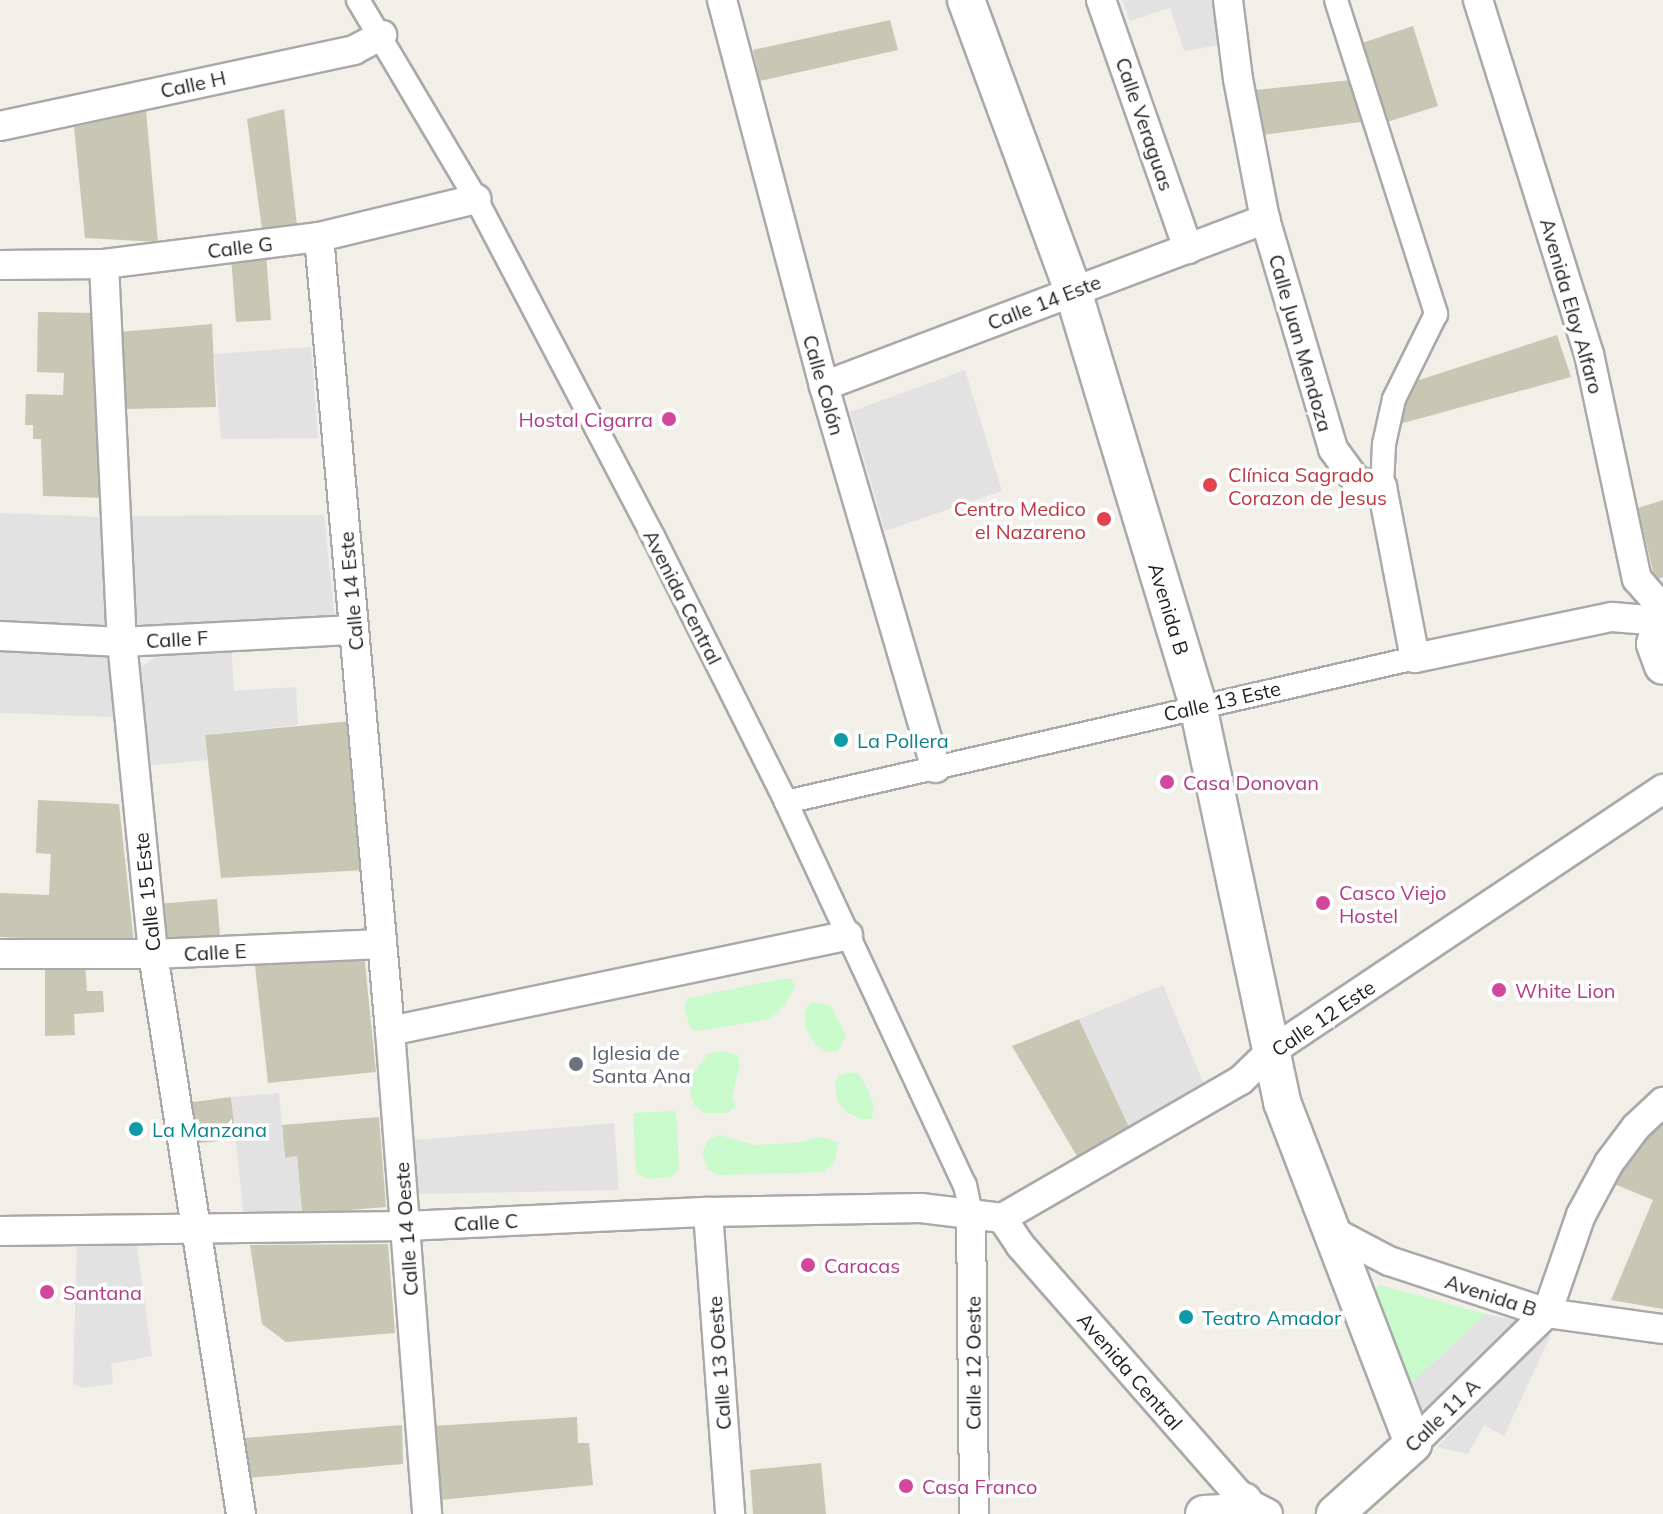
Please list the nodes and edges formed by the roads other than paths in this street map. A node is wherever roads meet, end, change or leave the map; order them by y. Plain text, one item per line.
1 (358, 0) edge
2 (722, 0) edge
3 (966, 0) edge
4 (1101, 0) edge
5 (1228, 0) edge
6 (1336, 0) edge
7 (1478, 0) edge
8 (382, 35) junction
9 (0, 126) edge
10 (476, 199) junction
11 (1265, 219) junction
12 (319, 237) junction
13 (1188, 249) junction
14 (104, 264) junction
15 (0, 265) edge
16 (1073, 291) junction
17 (824, 386) junction
18 (1382, 487) junction
19 (1662, 616) edge
20 (354, 630) junction
21 (0, 636) edge
22 (122, 642) junction
23 (1415, 658) junction
24 (1663, 666) edge
25 (1198, 706) junction
26 (936, 768) junction
27 (1663, 789) edge
28 (786, 802) junction
29 (848, 935) junction
30 (382, 944) junction
31 (0, 954) edge
32 (153, 954) junction
33 (390, 1031) junction
34 (1270, 1052) junction
35 (1663, 1102) edge
36 (708, 1212) junction
37 (971, 1213) junction
38 (1002, 1218) junction
39 (406, 1226) junction
40 (1328, 1229) junction
41 (194, 1230) junction
42 (0, 1231) edge
43 (1547, 1313) junction
44 (1663, 1329) edge
45 (1413, 1444) junction
46 (1256, 1508) edge
47 (241, 1514) edge
48 (427, 1514) edge
49 (730, 1514) edge
50 (974, 1514) edge
51 (1204, 1514) edge
52 (1335, 1514) edge

1 - 8 street, Avenida Central
2 - 17 street, Calle Colón
3 - 16 street, Avenida B
4 - 13 street, Calle Veraguas
5 - 11 street, Calle Juan Mendoza
6 - 18 street
7 - 19 street, Avenida Eloy Alfaro
8 - 9 street, Calle H
8 - 10 street, Avenida Central
10 - 12 street, Calle G
10 - 28 street, Avenida Central
11 - 13 street, Calle 14 Este
11 - 18 street, Calle Juan Mendoza
12 - 14 street, Calle G
12 - 20 street, Calle 14 Este
13 - 16 street, Calle 14 Este
14 - 15 street, Calle G
14 - 22 street, Calle 15 Este
16 - 17 street, Calle 14 Este
16 - 25 street, Avenida B
17 - 26 street, Calle Colón
18 - 23 street
19 - 23 street, Calle 13 Este
19 - 24 street
20 - 22 street, Calle F
20 - 30 street, Calle 14 Este
21 - 22 street, Calle F
22 - 32 street, Calle 15 Este
23 - 25 street, Calle 13 Este
25 - 26 street, Calle 13 Este
25 - 34 street, Avenida B
26 - 28 street, Calle 13 Este
27 - 34 street, Calle 12 Este
28 - 29 street, Avenida Central
29 - 33 street
29 - 37 street, Avenida Central
30 - 32 street, Calle E
30 - 33 street, Calle 14 Oeste
31 - 32 street, Calle E
32 - 41 street, Calle 15 Este
33 - 39 street, Calle 14 Oeste
34 - 38 street, Calle 12 Este
34 - 40 street, Avenida B
35 - 43 street
36 - 37 street, Calle C
36 - 39 street, Calle C
36 - 49 street, Calle 13 Oeste
37 - 38 street
37 - 50 street, Calle 12 Oeste
38 - 46 street, Avenida Central
39 - 41 street, Calle C
39 - 48 street, Calle 14 Oeste
40 - 43 street, Avenida B
40 - 45 street, Avenida B
41 - 42 street, Calle C
41 - 47 street, Calle 15 Este
43 - 44 street, Avenida B
43 - 45 street, Calle 11 A
45 - 52 street, Calle 11 A
46 - 51 street

